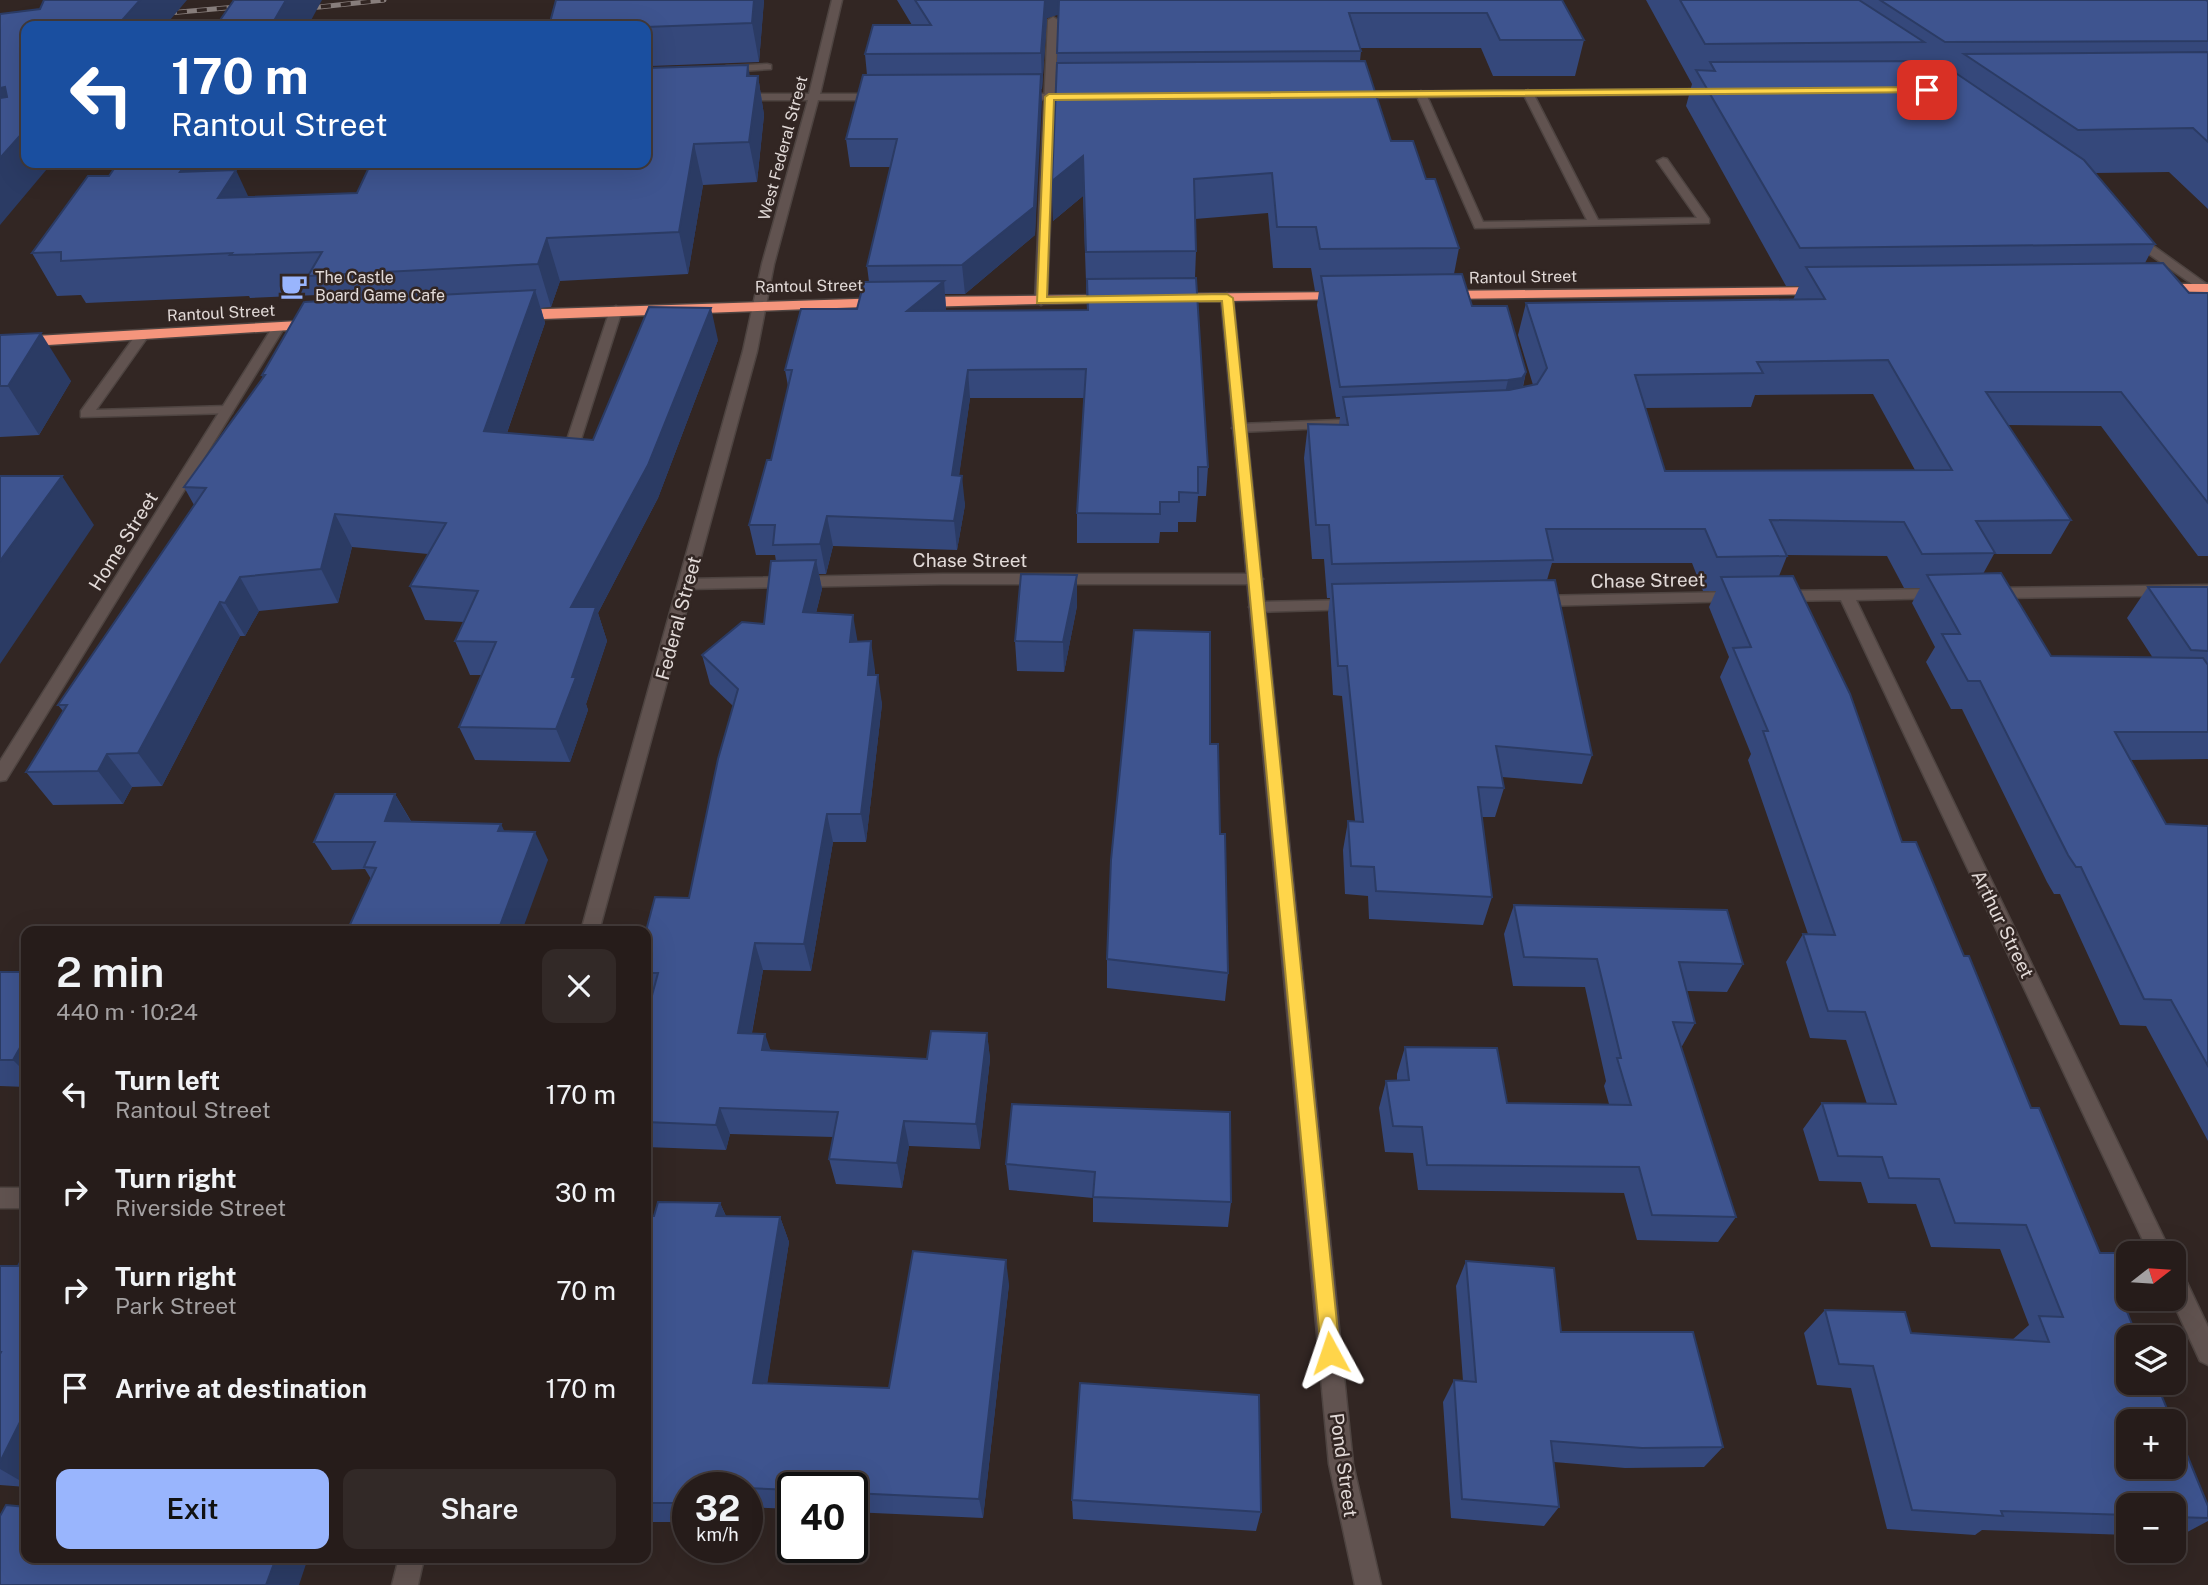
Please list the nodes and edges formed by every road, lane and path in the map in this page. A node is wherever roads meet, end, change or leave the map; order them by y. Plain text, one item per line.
1 (837, 0) edge
2 (1057, 18) edge
3 (767, 67) dead end
4 (715, 69) edge
5 (1721, 92) edge
6 (1528, 93) junction
7 (1420, 94) junction
8 (1338, 95) edge
9 (813, 96) junction
10 (886, 97) edge
11 (1009, 97) edge
12 (1049, 97) junction
13 (1091, 97) edge
14 (726, 98) edge
15 (1663, 161) dead end
16 (1594, 223) junction
17 (2123, 230) edge
18 (2141, 288) edge
19 (2207, 289) edge
20 (1847, 291) edge
21 (1430, 295) edge
22 (1363, 296) edge
23 (1227, 298) junction
24 (1134, 299) edge
25 (1161, 299) edge
26 (1041, 301) junction
27 (760, 304) junction
28 (616, 310) junction
29 (505, 315) edge
30 (331, 325) edge
31 (278, 328) junction
32 (144, 335) junction
33 (0, 344) edge
34 (227, 410) junction
35 (1377, 422) edge
36 (1239, 428) junction
37 (569, 455) edge
38 (1255, 579) junction
39 (687, 584) junction
40 (2208, 590) edge
41 (1846, 595) junction
42 (1517, 602) edge
43 (1366, 605) edge
44 (1257, 607) junction
45 (0, 775) edge
46 (591, 926) edge
47 (0, 1198) edge
48 (21, 1198) edge
49 (2155, 1241) edge
50 (2186, 1306) edge
51 (2208, 1353) edge
52 (411, 1563) edge
53 (405, 1585) edge
54 (1368, 1585) edge

1 - 9 street, West Federal Street
2 - 12 street
3 - 4 street
5 - 6 street
6 - 7 street
6 - 16 street
7 - 8 street
7 - 16 street
9 - 10 street
9 - 14 street
9 - 27 street, West Federal Street
11 - 12 street
12 - 13 street
12 - 26 street
15 - 16 street
17 - 19 street
18 - 19 highway
20 - 21 highway, Rantoul Street
22 - 23 highway
23 - 25 highway
23 - 36 street, Pond Street
24 - 26 highway, Rantoul Street
26 - 27 highway, Rantoul Street
27 - 28 highway, Rantoul Street
27 - 39 street, Federal Street
28 - 29 highway, Rantoul Street
28 - 37 street
30 - 31 highway, Rantoul Street
31 - 32 highway, Rantoul Street
31 - 34 street, Home Street
32 - 33 highway, Rantoul Street
32 - 34 street
34 - 45 street, Home Street
35 - 36 street
36 - 38 street, Pond Street
38 - 39 street, Chase Street
38 - 44 street, Pond Street
39 - 46 street, Federal Street
40 - 41 street, Chase Street
41 - 42 street, Chase Street
41 - 49 street, Arthur Street
43 - 44 street
44 - 54 street, Pond Street
47 - 48 street
50 - 51 street
52 - 53 street

